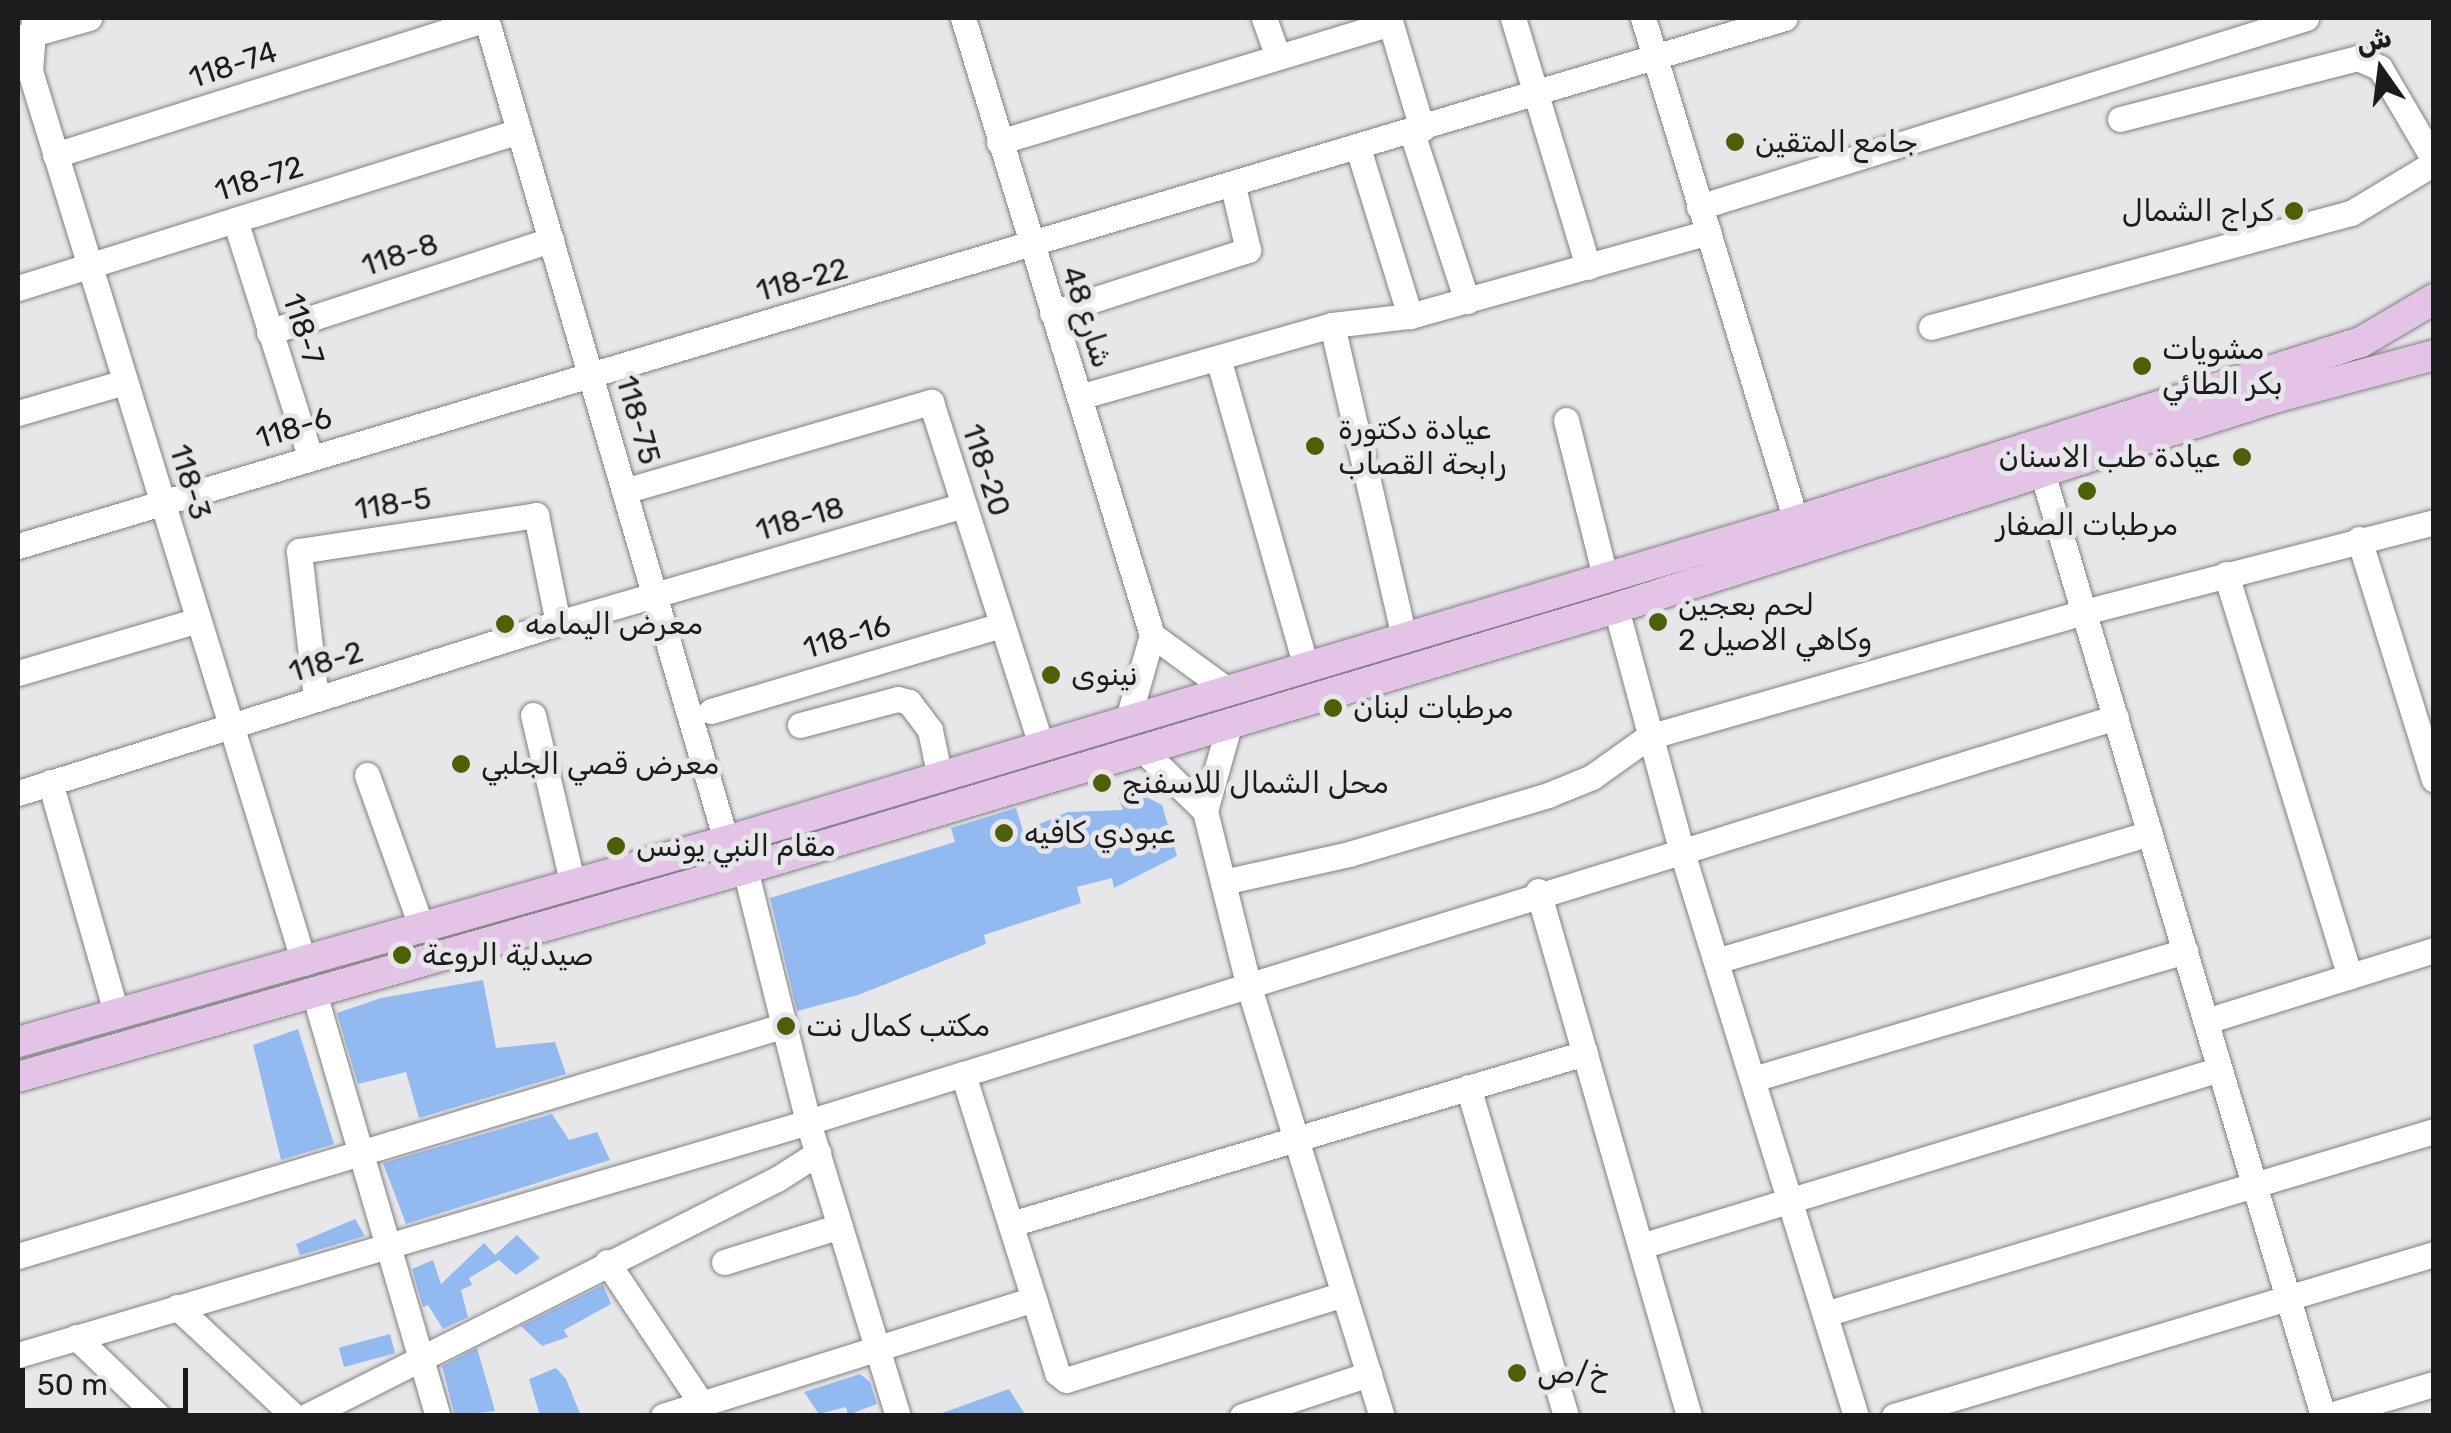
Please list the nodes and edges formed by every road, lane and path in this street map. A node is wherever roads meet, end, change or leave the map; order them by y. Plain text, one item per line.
1 (90, 18) edge
2 (486, 18) edge
3 (962, 18) edge
4 (1264, 18) edge
5 (1513, 18) edge
6 (1643, 18) edge
7 (1785, 18) edge
8 (2306, 18) edge
9 (1390, 20) edge
10 (2231, 29) edge
11 (28, 30) edge
12 (1278, 57) junction
13 (1655, 59) junction
14 (1536, 95) junction
15 (2120, 119) dead end
16 (519, 131) junction
17 (1417, 131) junction
18 (999, 142) junction
19 (1358, 148) junction
20 (56, 155) junction
21 (2434, 161) edge
22 (1233, 186) junction
23 (1699, 207) junction
24 (235, 220) junction
25 (1708, 232) junction
26 (551, 240) junction
27 (1030, 246) junction
28 (88, 266) junction
29 (1588, 267) junction
30 (18, 288) edge
31 (2434, 299) edge
32 (1467, 300) junction
33 (1052, 313) junction
34 (1410, 316) junction
35 (1332, 325) junction
36 (1931, 327) dead end
37 (269, 332) junction
38 (2434, 355) edge
39 (1218, 358) junction
40 (590, 372) junction
41 (125, 382) junction
42 (1079, 397) junction
43 (18, 413) edge
44 (1566, 420) dead end
45 (310, 457) junction
46 (2042, 472) junction
47 (624, 491) junction
48 (162, 502) junction
49 (963, 505) junction
50 (1796, 521) junction
51 (2434, 522) edge
52 (2359, 539) junction
53 (18, 546) edge
54 (2226, 574) junction
55 (1605, 578) junction
56 (654, 594) junction
57 (1616, 608) junction
58 (2084, 612) junction
59 (198, 620) junction
60 (558, 623) junction
61 (1002, 625) junction
62 (1152, 636) junction
63 (1404, 636) junction
64 (1306, 666) junction
65 (18, 673) edge
66 (1226, 689) junction
67 (316, 699) junction
68 (711, 710) dead end
69 (533, 715) dead end
70 (2116, 718) junction
71 (1128, 719) junction
72 (1230, 722) junction
73 (800, 725) dead end
74 (231, 726) junction
75 (1648, 737) junction
76 (1042, 747) junction
77 (1143, 750) junction
78 (367, 775) dead end
79 (940, 778) junction
80 (2434, 780) edge
81 (50, 782) junction
82 (18, 792) edge
83 (1206, 811) junction
84 (2150, 833) junction
85 (726, 841) junction
86 (1680, 849) junction
87 (745, 869) junction
88 (1223, 882) junction
89 (573, 886) junction
90 (1538, 891) junction
91 (422, 929) junction
92 (2434, 950) edge
93 (2185, 951) junction
94 (1716, 961) junction
95 (304, 963) junction
96 (2350, 976) junction
97 (1248, 984) junction
98 (314, 993) junction
99 (117, 1016) junction
100 (2206, 1021) junction
101 (782, 1026) junction
102 (18, 1042) edge
103 (1585, 1052) junction
104 (2220, 1069) junction
105 (963, 1074) junction
106 (18, 1077) edge
107 (1754, 1079) junction
108 (1468, 1087) junction
109 (808, 1122) junction
110 (2434, 1130) edge
111 (1296, 1137) junction
112 (818, 1153) junction
113 (360, 1155) junction
114 (2254, 1184) junction
115 (1790, 1200) junction
116 (1010, 1224) junction
117 (840, 1226) junction
118 (386, 1244) junction
119 (1641, 1246) junction
120 (2434, 1254) edge
121 (18, 1256) edge
122 (607, 1262) junction
123 (724, 1262) dead end
124 (1344, 1294) junction
125 (2288, 1296) junction
126 (1034, 1299) junction
127 (177, 1307) junction
128 (1825, 1314) junction
129 (76, 1337) junction
130 (877, 1348) junction
131 (18, 1354) edge
132 (420, 1356) junction
133 (1368, 1374) junction
134 (2434, 1384) edge
135 (697, 1408) edge
136 (158, 1416) edge
137 (294, 1416) edge
138 (307, 1416) edge
139 (438, 1416) edge
140 (662, 1416) edge
141 (898, 1416) edge
142 (1242, 1416) edge
143 (1382, 1416) edge
144 (1566, 1416) edge
145 (1689, 1416) edge
146 (1856, 1416) edge
147 (1894, 1416) edge
148 (2326, 1416) edge

1 - 11 street
2 - 16 street, 118-75
2 - 20 street, 118-74
3 - 18 street, شارع 48
4 - 12 street
5 - 14 street
6 - 13 street
7 - 13 street, 118-22
8 - 10 street
9 - 12 street
9 - 17 street
10 - 23 street
11 - 20 street, 118-3
12 - 18 street
13 - 14 street, 118-22
13 - 23 street
14 - 17 street, 118-22
14 - 29 street
15 - 21 street
16 - 24 street, 118-72
16 - 26 street, 118-75
17 - 19 street, 118-22
17 - 32 street
18 - 27 street, شارع 48
19 - 22 street, 118-22
19 - 34 street
20 - 28 street, 118-3
21 - 36 street
22 - 27 street, 118-22
22 - 33 street
23 - 25 street
24 - 28 street, 118-72
24 - 37 street, 118-7
25 - 29 street
25 - 50 street
26 - 37 street, 118-8
26 - 40 street, 118-75
27 - 33 street, شارع 48
27 - 40 street, 118-22
28 - 30 street, 118-72
28 - 41 street, 118-3
29 - 32 street
31 - 50 main road
32 - 34 street
33 - 42 street, شارع 48
34 - 35 street
35 - 39 street
35 - 63 street
37 - 45 street, 118-7
38 - 46 main road
39 - 42 street
39 - 64 street
40 - 45 street, 118-6
40 - 47 street, 118-75
41 - 43 street
41 - 48 street, 118-3
42 - 62 street, شارع 48
44 - 55 street
45 - 48 street, 118-6
46 - 57 main road
46 - 58 street
47 - 49 street, 118-20
47 - 56 street, 118-75
48 - 53 street, 118-6
48 - 59 street, 118-3
49 - 56 street, 118-18
49 - 61 street, 118-20
50 - 55 main road
51 - 52 street
52 - 54 street
52 - 80 street
54 - 58 street
54 - 96 street
55 - 63 main road
56 - 60 street, 118-2
56 - 85 street, 118-75
57 - 72 main road
57 - 75 street
58 - 70 street
58 - 75 street
59 - 65 street
59 - 74 street, 118-3
60 - 67 street, 118-2
60 - 67 street, 118-5
61 - 68 street, 118-16
61 - 76 street, 118-20
62 - 66 street
62 - 71 street
63 - 64 main road
64 - 66 main road
66 - 71 main road
67 - 74 street, 118-2
69 - 89 street
70 - 84 street
70 - 86 street
71 - 76 main road
72 - 77 main road
72 - 83 street
73 - 79 street
74 - 81 street, 118-2
74 - 95 street, 118-3
75 - 86 street
75 - 88 street
76 - 79 main road
77 - 83 street
77 - 87 main road
78 - 91 street
79 - 85 main road
81 - 82 street, 118-2
81 - 99 street
83 - 88 street
84 - 93 street
84 - 94 street
85 - 89 main road
86 - 90 street
86 - 94 street
87 - 98 main road
87 - 101 street
88 - 97 street
89 - 91 main road
90 - 97 street
90 - 103 street
91 - 95 main road
92 - 96 street
93 - 100 street
93 - 107 street
94 - 107 street
95 - 99 main road
96 - 100 street
97 - 105 street
97 - 111 street
98 - 106 main road
98 - 113 street
99 - 102 main road
100 - 104 street
101 - 109 street
101 - 113 street
103 - 108 street
103 - 119 street
104 - 114 street
104 - 115 street
105 - 109 street
105 - 116 street
107 - 115 street
108 - 111 street
108 - 144 street
109 - 112 street
109 - 118 street
110 - 114 street
111 - 116 street
111 - 124 street
112 - 117 street
112 - 122 street
113 - 118 street
113 - 121 street
114 - 125 street
114 - 128 street
115 - 119 street
115 - 128 street
116 - 126 street
117 - 123 street
117 - 130 street
118 - 127 street
118 - 132 street
119 - 145 street
120 - 125 street
122 - 132 street
122 - 135 street
124 - 126 street
124 - 133 street
125 - 147 street
125 - 148 street
126 - 130 street
127 - 129 street
127 - 137 street
128 - 146 street
129 - 131 street
129 - 136 street
130 - 135 street
130 - 141 street
132 - 138 street
132 - 139 street
133 - 142 street
133 - 143 street
134 - 148 street
135 - 140 street

